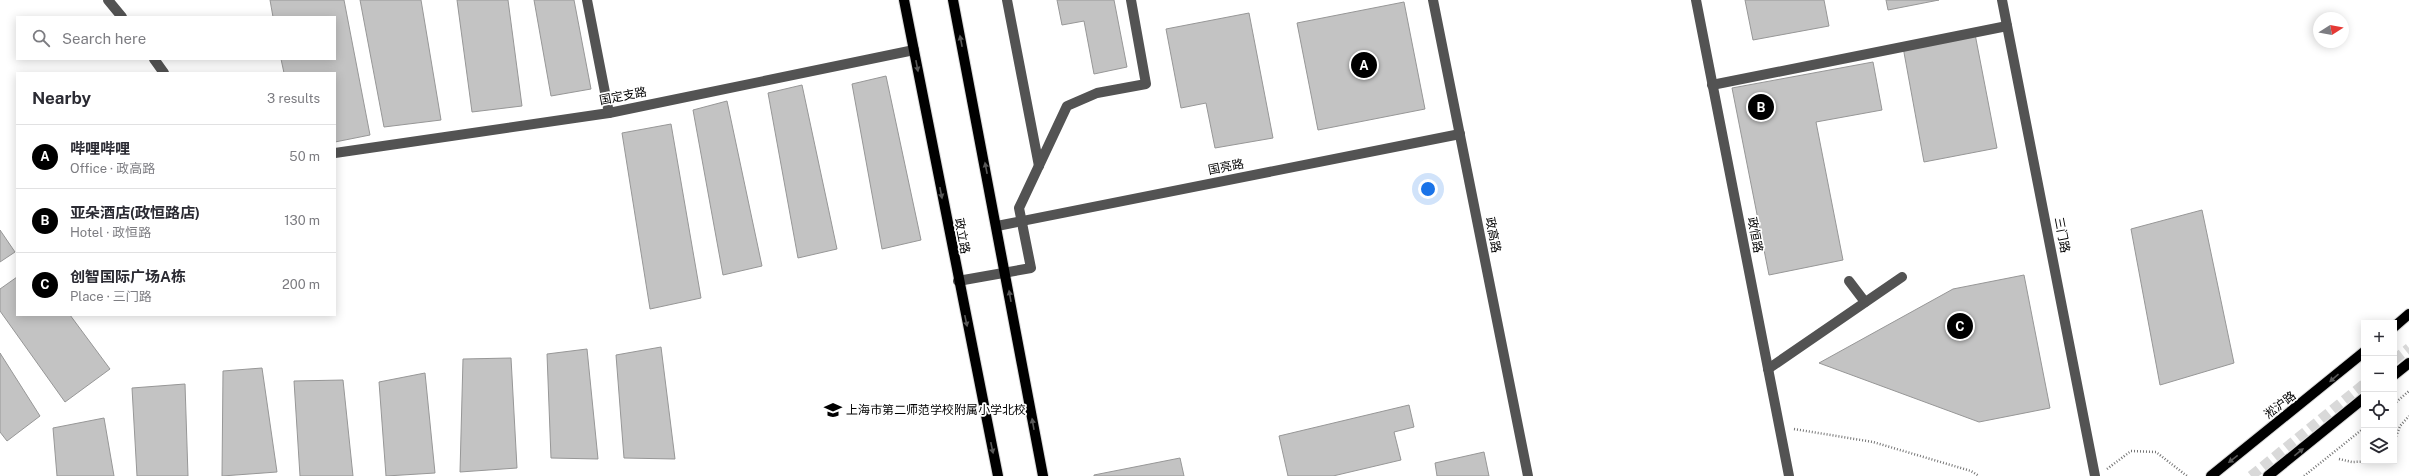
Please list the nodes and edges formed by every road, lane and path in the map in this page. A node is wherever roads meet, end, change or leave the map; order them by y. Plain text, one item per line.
1 (108, 0) edge
2 (587, 0) edge
3 (904, 0) edge
4 (953, 0) edge
5 (1007, 0) edge
6 (1131, 0) edge
7 (1433, 0) edge
8 (1696, 0) edge
9 (2002, 0) edge
10 (121, 16) edge
11 (2007, 26) junction
12 (914, 50) junction
13 (155, 60) edge
14 (163, 72) edge
15 (1712, 85) junction
16 (609, 113) junction
17 (1460, 134) junction
18 (336, 153) edge
19 (1039, 166) junction
20 (1022, 221) junction
21 (997, 226) junction
22 (1006, 272) junction
23 (1902, 277) dead end
24 (958, 281) junction
25 (1849, 281) dead end
26 (1865, 302) junction
27 (2409, 314) edge
28 (2397, 324) edge
29 (2361, 354) edge
30 (2409, 363) edge
31 (1768, 369) junction
32 (2397, 373) edge
33 (2409, 391) edge
34 (2361, 400) edge
35 (2397, 401) edge
36 (2409, 416) edge
37 (1779, 426) junction
38 (2361, 430) edge
39 (2397, 434) edge
40 (2339, 459) dead end
41 (2361, 462) edge
42 (2099, 474) edge
43 (998, 476) edge
44 (1042, 476) edge
45 (1528, 476) edge
46 (1789, 476) edge
47 (1979, 476) edge
48 (2186, 476) edge
49 (2211, 476) edge
50 (2268, 476) edge
51 (2304, 476) edge

1 - 10 street
2 - 16 street
3 - 12 main road, 政立路
21 -> 4 main road
5 - 19 street
6 - 19 street
7 - 17 street, 政高路
8 - 15 street, 政恒路
9 - 11 street, 三门路
11 - 15 street
11 - 42 street, 三门路
12 - 16 street, 国定支路
12 -> 24 main road, 政立路
13 - 14 street
15 - 31 street, 政恒路
16 - 18 street, 国定支路
17 - 20 street, 国亮路
17 - 45 street, 政高路
19 - 20 street
20 - 21 street, 国亮路
20 - 22 street
21 - 22 main road
22 - 24 street
44 -> 22 main road
23 - 26 street
24 -> 43 main road, 政立路
25 - 26 street
26 - 31 street
27 - 28 main road
29 -> 49 main road, 淞沪路
30 - 32 main road
31 - 37 street, 政恒路
33 - 35 path
50 -> 34 main road
36 - 39 path
37 - 46 street, 政恒路
37 - 47 path
38 - 51 path
40 - 41 path
42 - 48 path

